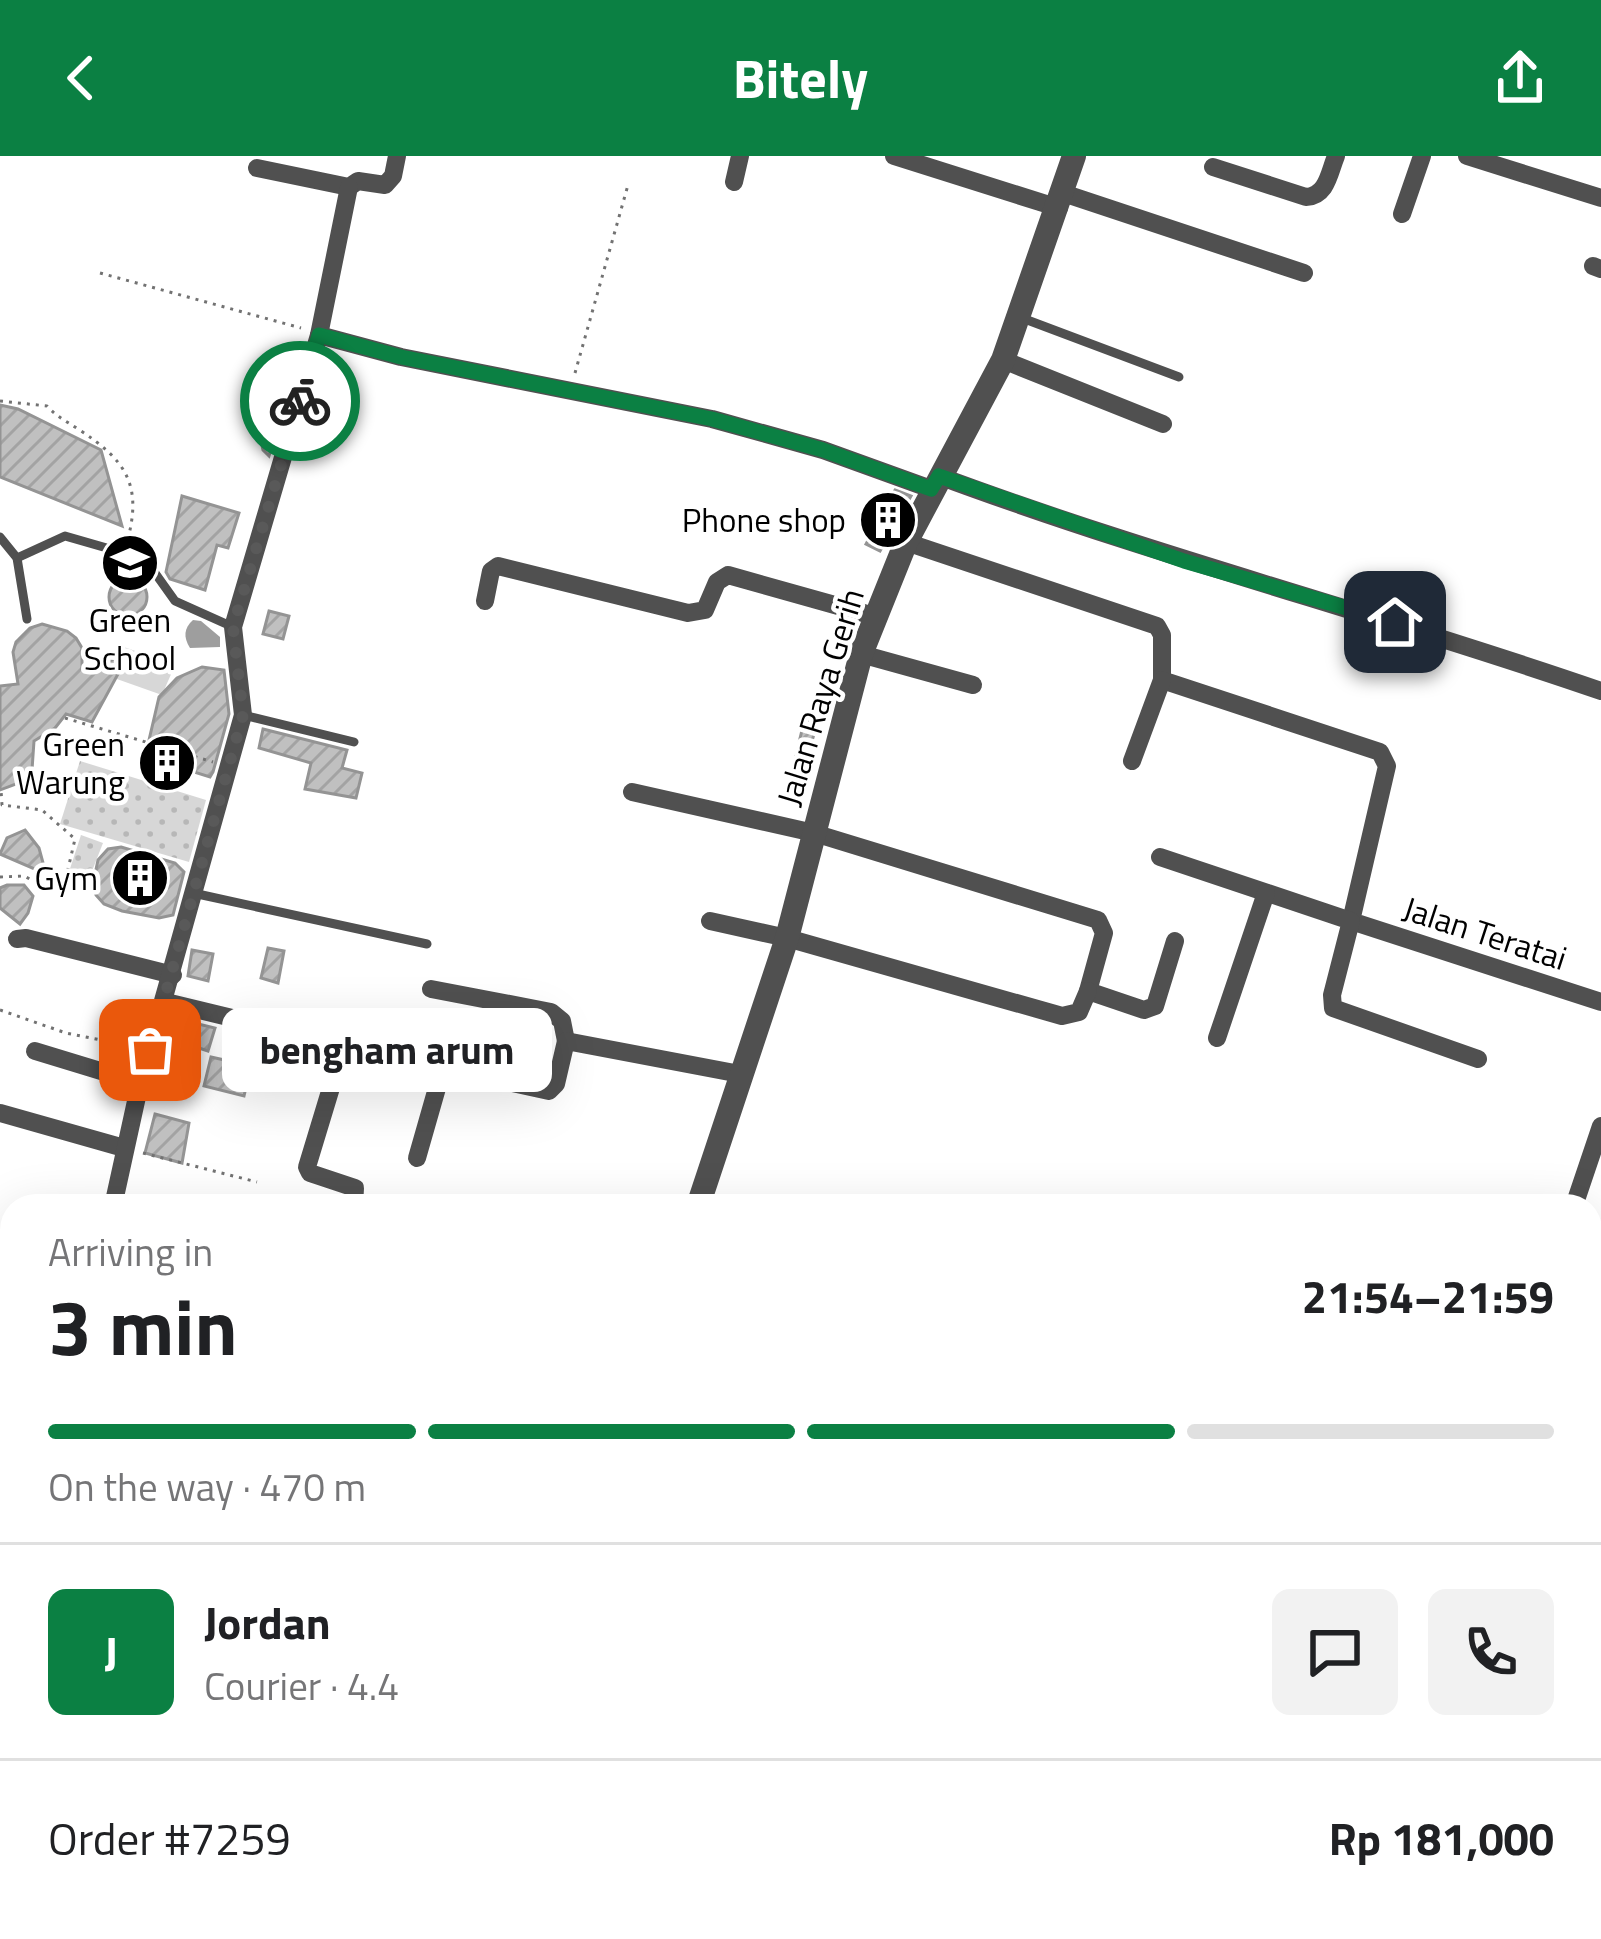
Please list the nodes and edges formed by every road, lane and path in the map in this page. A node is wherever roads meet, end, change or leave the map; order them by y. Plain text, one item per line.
1 (397, 156) edge
2 (740, 156) edge
3 (894, 156) edge
4 (1074, 156) edge
5 (1336, 156) edge
6 (1422, 156) edge
7 (1467, 156) edge
8 (1213, 167) dead end
9 (257, 168) dead end
10 (734, 182) dead end
11 (628, 185) dead end
12 (350, 188) junction
13 (1601, 198) edge
14 (1061, 201) junction
15 (1402, 214) dead end
16 (100, 273) dead end
17 (1304, 273) dead end
18 (1019, 317) junction
19 (319, 335) junction
20 (1003, 360) junction
21 (1179, 377) dead end
22 (569, 392) junction
23 (0, 401) edge
24 (1163, 424) dead end
25 (935, 482) junction
26 (0, 537) edge
27 (905, 542) junction
28 (124, 553) junction
29 (17, 557) junction
30 (485, 601) dead end
31 (874, 616) junction
32 (27, 619) dead end
33 (233, 627) junction
34 (861, 654) junction
35 (1162, 680) junction
36 (973, 686) dead end
37 (1601, 691) edge
38 (243, 715) junction
39 (65, 718) dead end
40 (354, 742) dead end
41 (1132, 761) dead end
42 (228, 767) junction
43 (1, 790) edge
44 (632, 792) dead end
45 (1, 806) edge
46 (814, 832) junction
47 (1160, 857) dead end
48 (0, 877) edge
49 (193, 893) junction
50 (1266, 893) junction
51 (710, 921) dead end
52 (1351, 921) junction
53 (787, 938) junction
54 (17, 939) dead end
55 (1174, 941) dead end
56 (427, 944) dead end
57 (173, 975) junction
58 (431, 989) dead end
59 (1088, 991) junction
60 (166, 1002) junction
61 (1601, 1002) edge
62 (0, 1010) edge
63 (1217, 1038) dead end
64 (566, 1041) junction
65 (344, 1045) junction
66 (150, 1050) junction
67 (35, 1051) dead end
68 (1478, 1059) dead end
69 (443, 1067) junction
70 (740, 1074) junction
71 (140, 1083) junction
72 (0, 1113) edge
73 (1601, 1126) edge
74 (124, 1148) junction
75 (417, 1158) dead end
76 (257, 1182) dead end
77 (115, 1194) edge
78 (355, 1194) edge
79 (702, 1194) edge
80 (1578, 1194) edge

1 - 12 street
2 - 10 street
3 - 14 street
4 - 14 street, Jalan Raya Gerih
5 - 8 street
6 - 15 street
7 - 13 street
9 - 12 street
11 - 22 path
12 - 19 street
14 - 17 street
14 - 18 street, Jalan Raya Gerih
16 - 19 path
18 - 20 street, Jalan Raya Gerih
18 - 21 lane
19 - 22 street
19 - 33 street
20 - 24 street
20 - 25 street, Jalan Raya Gerih
22 - 25 street
23 - 28 path
25 - 27 street, Jalan Raya Gerih
25 - 37 street
26 - 29 lane
27 - 31 street, Jalan Raya Gerih
27 - 35 street
28 - 29 lane
28 - 33 lane
29 - 32 lane
30 - 31 street
31 - 34 street, Jalan Raya Gerih
33 - 38 street
34 - 36 street
34 - 46 street, Jalan Raya Gerih
35 - 41 street
35 - 52 street
38 - 40 lane
38 - 42 street
39 - 42 path
42 - 49 street
43 - 45 path
44 - 46 street
45 - 48 path
46 - 53 street, Jalan Raya Gerih
46 - 59 street
47 - 50 street, Jalan Teratai
49 - 56 lane
49 - 57 street
50 - 52 street, Jalan Teratai
50 - 63 street
51 - 53 street
52 - 61 street, Jalan Teratai
52 - 68 street
53 - 59 street
53 - 70 street, Jalan Raya Gerih
54 - 57 street
55 - 59 street
57 - 60 street
58 - 64 street
60 - 65 street
60 - 66 street
62 - 66 path
64 - 69 street
64 - 70 street
65 - 69 street
65 - 78 street
66 - 71 street
67 - 71 street
69 - 75 street
70 - 79 street, Jalan Raya Gerih
71 - 74 street
72 - 74 street
73 - 80 street
74 - 76 path
74 - 77 street

